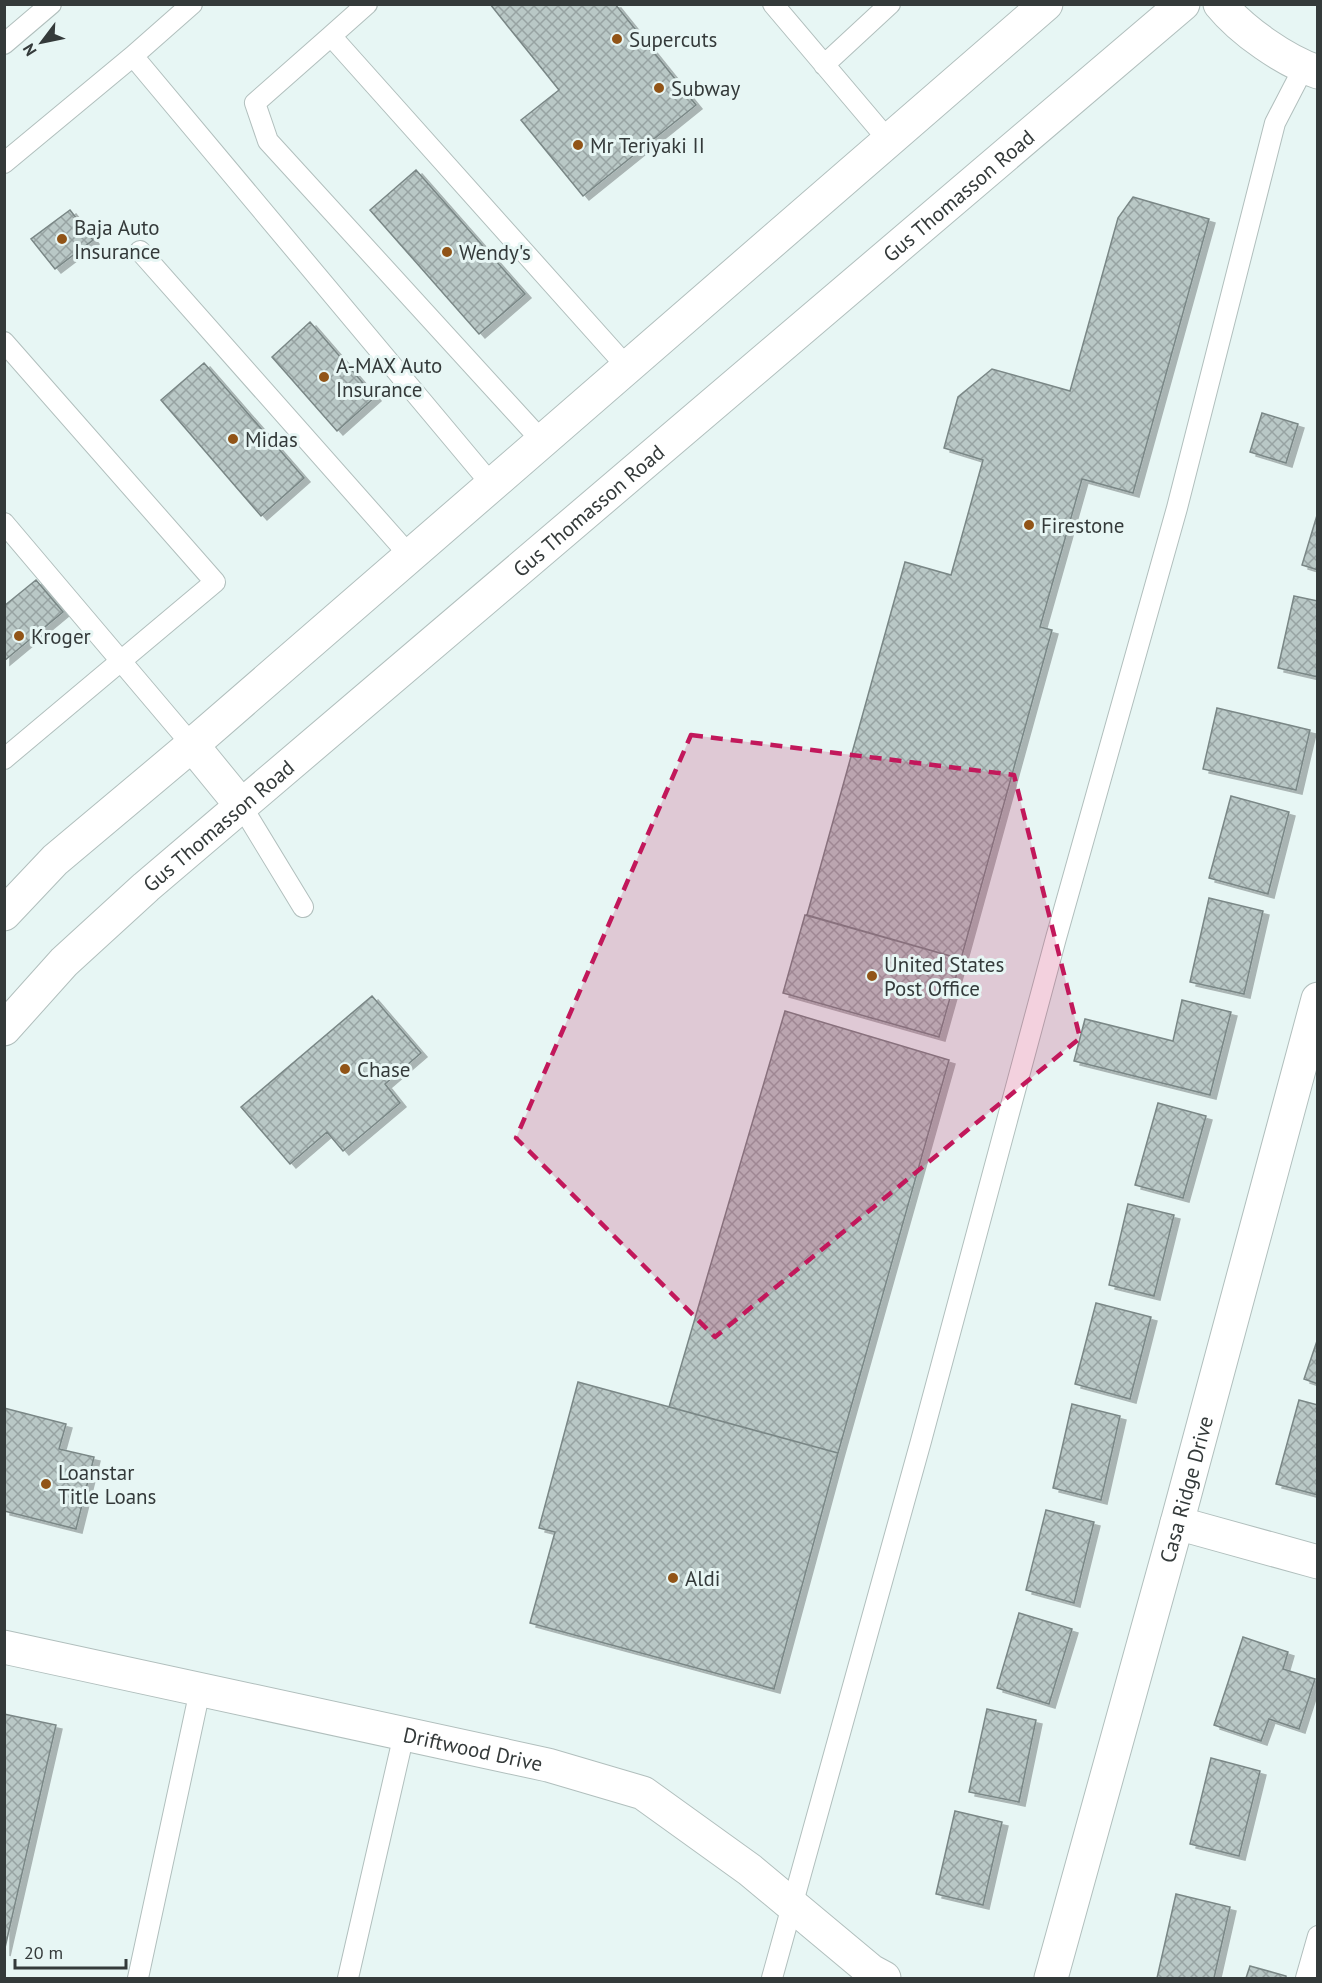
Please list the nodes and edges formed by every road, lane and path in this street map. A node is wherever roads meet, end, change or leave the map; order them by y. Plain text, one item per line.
1 (51, 4) edge
2 (192, 4) edge
3 (367, 4) edge
4 (773, 4) edge
5 (890, 4) edge
6 (1046, 4) edge
7 (1183, 4) edge
8 (1220, 4) edge
9 (331, 36) junction
10 (4, 44) edge
11 (133, 56) junction
12 (824, 65) junction
13 (1311, 70) edge
14 (889, 141) junction
15 (4, 163) edge
16 (140, 251) dead end
17 (4, 342) edge
18 (627, 367) junction
19 (542, 441) junction
20 (492, 484) junction
21 (8, 533) edge
22 (410, 556) junction
23 (121, 662) junction
24 (192, 745) junction
25 (4, 759) edge
26 (241, 805) junction
27 (303, 907) dead end
28 (4, 914) edge
29 (1317, 999) edge
30 (4, 1029) edge
31 (1178, 1523) junction
32 (1317, 1562) edge
33 (4, 1647) edge
34 (200, 1690) junction
35 (404, 1734) junction
36 (792, 1905) junction
37 (1317, 1936) edge
38 (138, 1978) edge
39 (348, 1978) edge
40 (772, 1978) edge
41 (884, 1978) edge
42 (1051, 1978) edge
43 (1306, 1978) edge

1 - 10 lane
2 - 11 lane
3 - 9 lane
4 - 12 lane
5 - 12 lane
6 - 14 main road
7 - 26 main road, Gus Thomasson Road
8 - 13 main road
9 - 18 lane
9 - 19 lane
11 - 15 lane
11 - 20 lane
12 - 14 lane
13 - 36 lane
14 - 18 main road
16 - 22 lane
17 - 23 lane
18 - 19 main road
19 - 20 main road
20 - 22 main road
21 - 23 lane
22 - 24 main road
23 - 24 lane
23 - 25 lane
24 - 26 main road
24 - 28 main road
26 - 27 lane
26 - 30 main road, Gus Thomasson Road
29 - 31 main road, Casa Ridge Drive
31 - 32 main road
31 - 42 main road, Casa Ridge Drive
33 - 34 main road, Driftwood Drive
34 - 35 main road, Driftwood Drive
34 - 38 lane
35 - 36 main road, Driftwood Drive
35 - 39 lane
36 - 40 lane
36 - 41 main road, Driftwood Drive
37 - 43 lane

